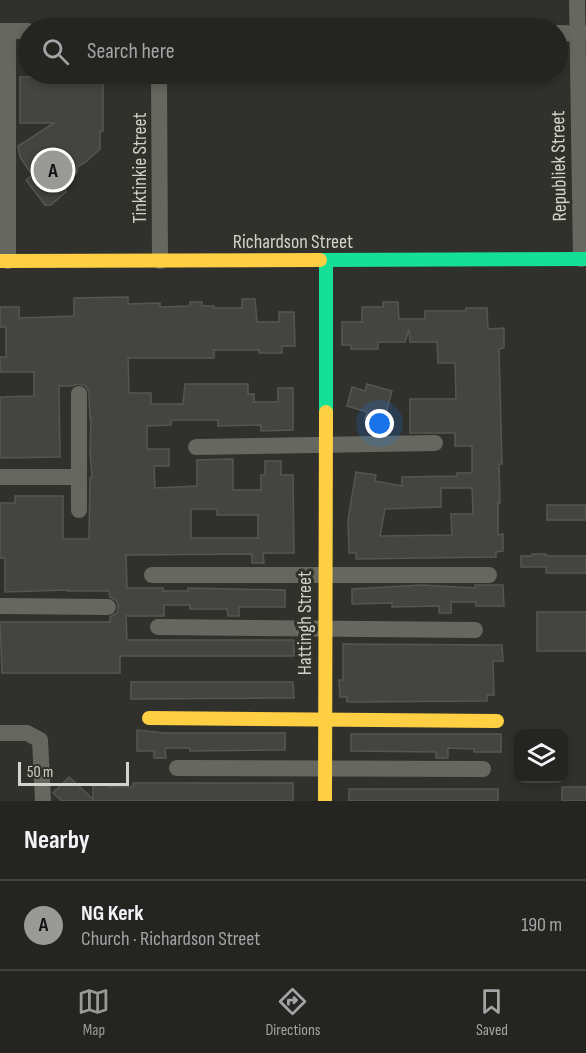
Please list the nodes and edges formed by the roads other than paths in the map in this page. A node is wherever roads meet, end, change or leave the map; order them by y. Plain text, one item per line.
1 (577, 0) edge
2 (4, 31) edge
3 (581, 34) edge
4 (159, 84) edge
5 (584, 259) edge
6 (4, 261) edge
7 (160, 261) junction
8 (326, 261) junction
9 (79, 394) dead end
10 (435, 443) dead end
11 (326, 444) junction
12 (196, 447) dead end
13 (0, 477) edge
14 (79, 477) junction
15 (79, 510) dead end
16 (152, 575) dead end
17 (489, 575) dead end
18 (326, 576) junction
19 (0, 606) edge
20 (108, 607) dead end
21 (158, 627) dead end
22 (325, 628) junction
23 (474, 630) dead end
24 (149, 718) dead end
25 (325, 718) junction
26 (497, 721) dead end
27 (0, 733) edge
28 (177, 768) dead end
29 (325, 768) junction
30 (483, 770) dead end
31 (43, 801) edge
32 (325, 801) edge

1 - 3 street, Republiek Street
2 - 6 street
3 - 5 street, Republiek Street
4 - 7 street, Tinktinkie Street
5 - 8 street, Richardson Street
6 - 7 street, Richardson Street
7 - 8 street, Richardson Street
8 - 11 street, Hattingh Street
9 - 14 street
10 - 11 street
11 - 12 street
11 - 18 street, Hattingh Street
13 - 14 street
14 - 15 street
16 - 18 street
17 - 18 street
18 - 22 street, Hattingh Street
19 - 20 street
21 - 22 street
22 - 23 street
22 - 25 street, Hattingh Street
24 - 25 street
25 - 26 street
25 - 29 street, Hattingh Street
27 - 31 street
28 - 29 street
29 - 30 street
29 - 32 street, Hattingh Street

